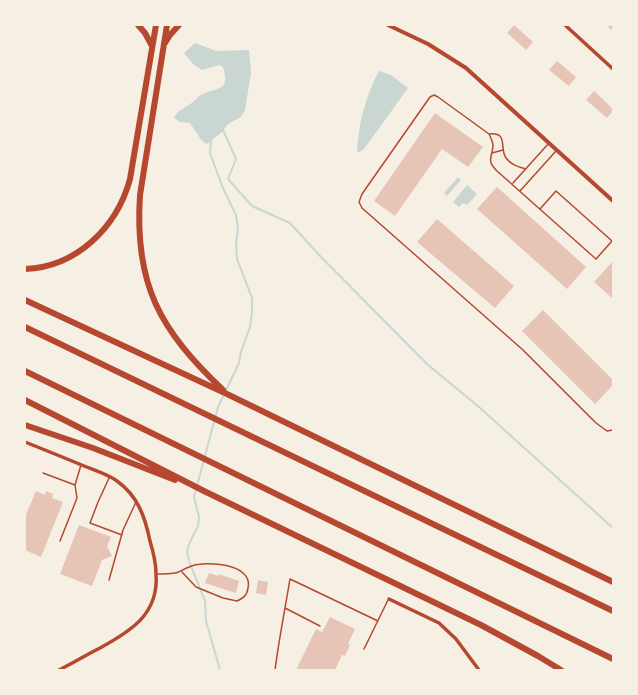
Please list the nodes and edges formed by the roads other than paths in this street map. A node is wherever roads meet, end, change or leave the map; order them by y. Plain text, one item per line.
1 (138, 25) edge
2 (156, 25) edge
3 (166, 25) edge
4 (179, 25) edge
5 (388, 25) edge
6 (565, 25) edge
7 (152, 46) junction
8 (163, 46) junction
9 (613, 69) edge
10 (489, 134) junction
11 (549, 143) junction
12 (504, 150) junction
13 (557, 150) junction
14 (492, 153) junction
15 (526, 169) junction
16 (512, 184) junction
17 (520, 192) junction
18 (613, 201) edge
19 (540, 209) junction
20 (612, 241) edge
21 (25, 269) edge
22 (25, 300) edge
23 (25, 327) edge
24 (25, 371) edge
25 (227, 394) junction
26 (25, 400) edge
27 (25, 425) edge
28 (613, 430) edge
29 (25, 442) edge
30 (81, 465) junction
31 (43, 473) dead end
32 (110, 477) junction
33 (75, 485) junction
34 (206, 492) junction
35 (136, 501) junction
36 (122, 535) junction
37 (60, 541) dead end
38 (182, 572) junction
39 (156, 574) junction
40 (109, 580) dead end
41 (613, 582) edge
42 (389, 598) joint
43 (285, 608) junction
44 (613, 611) edge
45 (378, 621) junction
46 (320, 626) dead end
47 (364, 649) dead end
48 (613, 659) edge
49 (60, 670) edge
50 (275, 670) edge
51 (479, 670) edge
52 (560, 670) edge

1 - 7 highway
2 - 7 highway
3 - 8 highway
4 - 8 highway
5 - 11 street
6 - 9 street
7 - 21 highway
8 - 25 highway
10 - 12 lane
10 - 14 lane
10 - 28 lane
11 - 13 street
11 - 15 lane
12 - 14 lane
12 - 15 lane
13 - 17 lane
13 - 18 street
14 - 16 lane
15 - 16 lane
16 - 17 lane
17 - 19 lane
19 - 20 lane
19 - 20 lane
22 - 25 highway
23 - 44 highway
24 - 48 highway
25 - 41 highway
26 - 34 highway
27 - 34 highway
29 - 30 street
30 - 32 street
30 - 33 lane
31 - 33 lane
32 - 35 street
32 - 36 lane
33 - 37 lane
34 - 52 highway
35 - 36 lane
35 - 39 street
36 - 40 lane
38 - 38 lane
38 - 39 lane
39 - 49 street
42 - 45 lane
42 - 51 street
43 - 45 lane
43 - 46 lane
43 - 50 lane
45 - 47 lane

